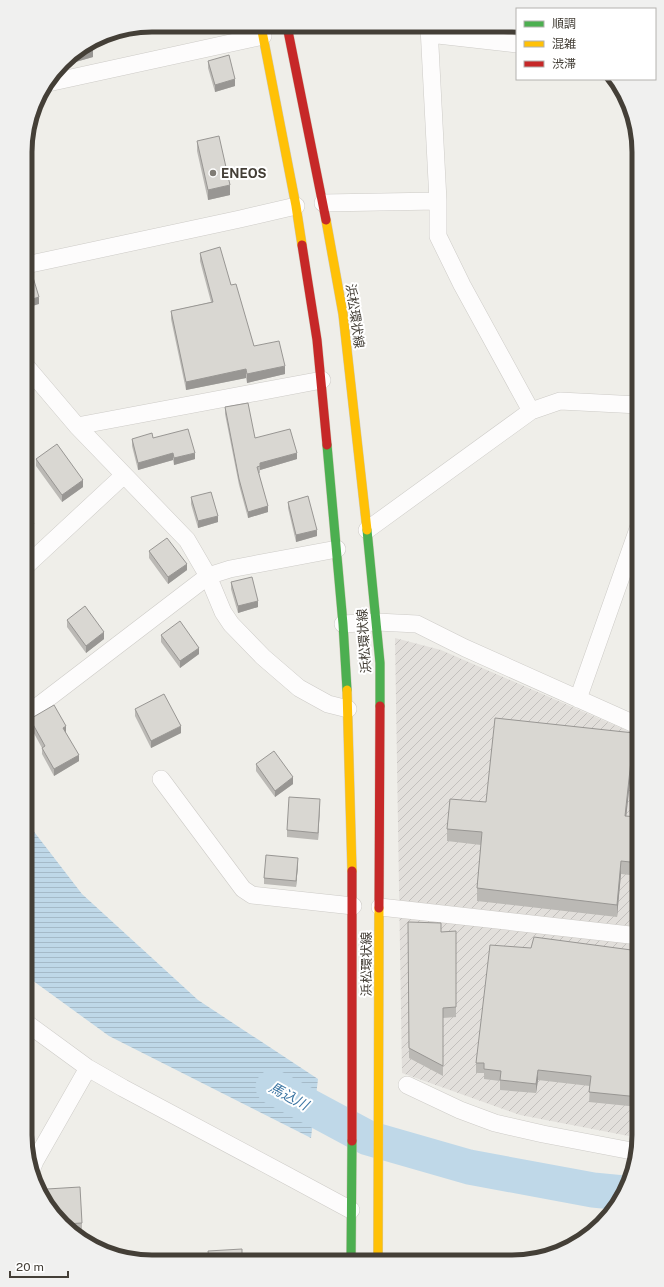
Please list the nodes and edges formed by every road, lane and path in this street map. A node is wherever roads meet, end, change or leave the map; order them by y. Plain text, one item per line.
1 (258, 32) edge
2 (262, 32) edge
3 (288, 32) edge
4 (429, 32) edge
5 (442, 32) edge
6 (516, 44) edge
7 (55, 81) edge
8 (438, 201) junction
9 (323, 203) junction
10 (296, 206) junction
11 (32, 264) edge
12 (32, 373) edge
13 (322, 380) junction
14 (632, 405) edge
15 (531, 411) junction
16 (77, 426) junction
17 (124, 475) junction
18 (367, 530) junction
19 (632, 546) edge
20 (337, 549) junction
21 (32, 560) edge
22 (208, 576) junction
23 (376, 622) junction
24 (343, 624) junction
25 (578, 698) junction
26 (348, 709) junction
27 (32, 711) edge
28 (632, 723) edge
29 (161, 779) dead end
30 (353, 906) junction
31 (380, 907) junction
32 (632, 935) edge
33 (32, 1027) edge
34 (88, 1068) junction
35 (407, 1085) dead end
36 (631, 1151) edge
37 (34, 1157) edge
38 (351, 1207) junction
39 (351, 1255) edge
40 (378, 1255) edge

1 - 7 street
2 - 10 main road, 浜松環状線
3 - 9 main road, 浜松環状線
4 - 8 street
5 - 6 street
8 - 9 street
8 - 15 street
9 - 18 main road, 浜松環状線
10 - 11 street
10 - 13 main road, 浜松環状線
12 - 16 street
13 - 16 street
13 - 20 main road, 浜松環状線
14 - 15 street
15 - 18 street
16 - 17 street
17 - 21 street
17 - 22 street
18 - 23 main road, 浜松環状線
19 - 25 street
20 - 22 street
20 - 24 main road, 浜松環状線
22 - 26 street
22 - 27 street
23 - 24 street
23 - 25 street
23 - 31 main road, 浜松環状線
24 - 26 main road, 浜松環状線
25 - 28 street
26 - 30 main road, 浜松環状線
29 - 30 street
30 - 38 main road, 浜松環状線
31 - 32 street
31 - 40 main road, 浜松環状線
33 - 34 street
34 - 37 street
34 - 38 street
35 - 36 street
38 - 39 main road, 浜松環状線

